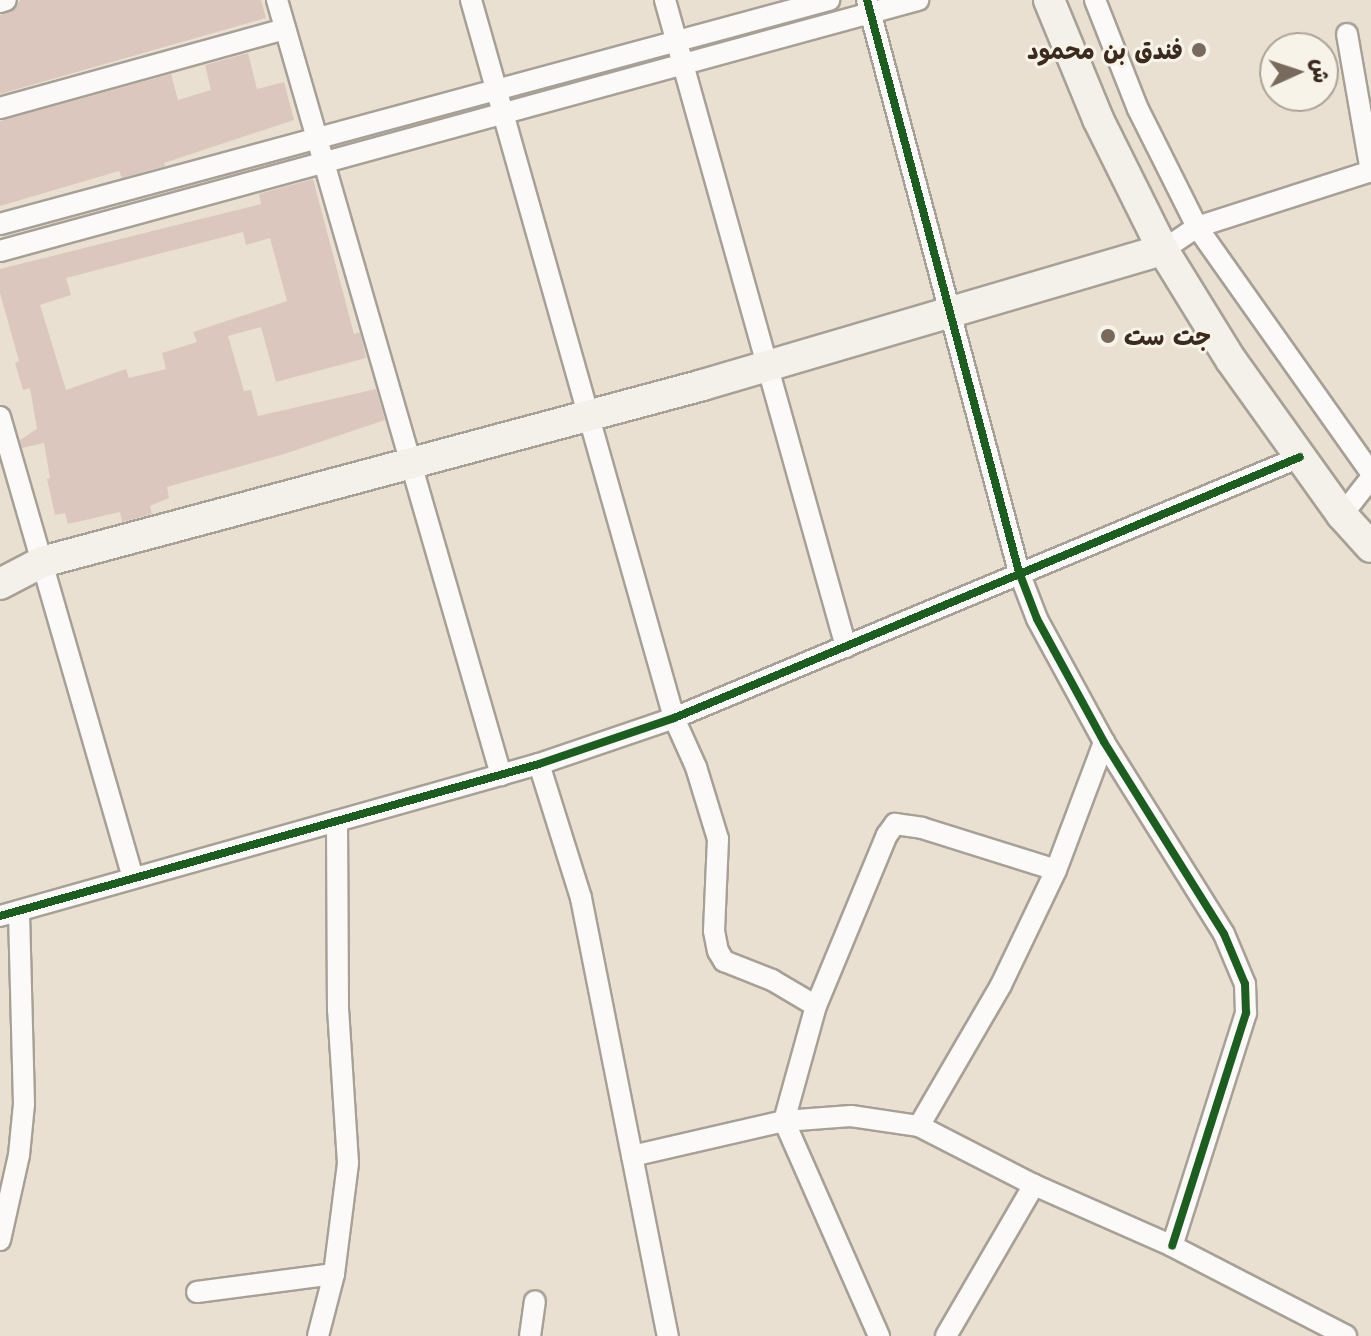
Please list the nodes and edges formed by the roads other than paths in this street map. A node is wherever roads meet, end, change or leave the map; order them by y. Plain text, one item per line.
1 (6, 0) edge
2 (277, 0) edge
3 (471, 0) edge
4 (665, 0) edge
5 (829, 0) edge
6 (918, 0) edge
7 (1049, 0) edge
8 (1095, 0) edge
9 (0, 2) edge
10 (868, 7) edge
11 (285, 29) junction
12 (1347, 34) dead end
13 (676, 40) junction
14 (683, 63) junction
15 (497, 91) junction
16 (0, 108) edge
17 (503, 115) junction
18 (317, 139) junction
19 (324, 163) junction
20 (1371, 171) edge
21 (0, 224) edge
22 (1197, 227) junction
23 (1163, 250) junction
24 (0, 251) edge
25 (950, 314) junction
26 (767, 364) junction
27 (587, 414) junction
28 (0, 417) edge
29 (1300, 457) junction
30 (411, 463) junction
31 (1371, 476) edge
32 (1342, 515) junction
33 (1371, 547) edge
34 (42, 562) junction
35 (1019, 572) junction
36 (0, 584) edge
37 (846, 647) junction
38 (674, 718) junction
39 (1104, 742) junction
40 (539, 764) junction
41 (501, 775) junction
42 (337, 821) junction
43 (1056, 870) junction
44 (133, 878) junction
45 (9, 914) edge
46 (816, 1006) junction
47 (784, 1121) junction
48 (919, 1126) junction
49 (632, 1156) junction
50 (1034, 1185) junction
51 (0, 1240) edge
52 (1172, 1246) junction
53 (334, 1274) junction
54 (197, 1292) dead end
55 (535, 1301) dead end
56 (318, 1336) edge
57 (530, 1336) edge
58 (668, 1336) edge
59 (879, 1336) edge
60 (946, 1336) edge
61 (1346, 1336) edge

1 - 9 street
2 - 11 street
3 - 15 street
4 - 13 street
5 - 13 street
6 - 10 street
7 - 23 main road
8 - 22 street
10 - 14 street
10 - 25 street
11 - 16 street
11 - 18 street
12 - 20 street
13 - 14 street
13 - 15 street
14 - 17 street
14 - 26 street
15 - 17 street
15 - 18 street
17 - 19 street
17 - 27 street
18 - 19 street
18 - 21 street
19 - 24 street
19 - 30 street
20 - 22 street
22 - 23 street
22 - 31 street
23 - 25 main road
23 - 29 main road
25 - 26 main road
25 - 35 street
26 - 27 main road
26 - 37 street
27 - 30 main road
27 - 38 street
28 - 34 street
29 - 32 main road
29 - 35 street
30 - 34 main road
30 - 41 street
31 - 32 street
32 - 33 main road
34 - 36 main road
34 - 44 street
35 - 37 street
35 - 39 street
37 - 38 street
38 - 40 street
38 - 46 street
39 - 43 street
39 - 52 street
40 - 41 street
40 - 49 street
41 - 42 street
42 - 44 street
42 - 53 street
43 - 46 street
43 - 48 street
44 - 45 street
45 - 51 street
46 - 47 street
47 - 48 street
47 - 49 street
47 - 59 street
48 - 50 street
49 - 58 street
50 - 52 street
50 - 60 street
52 - 61 street
53 - 54 street
53 - 56 street
55 - 57 street

